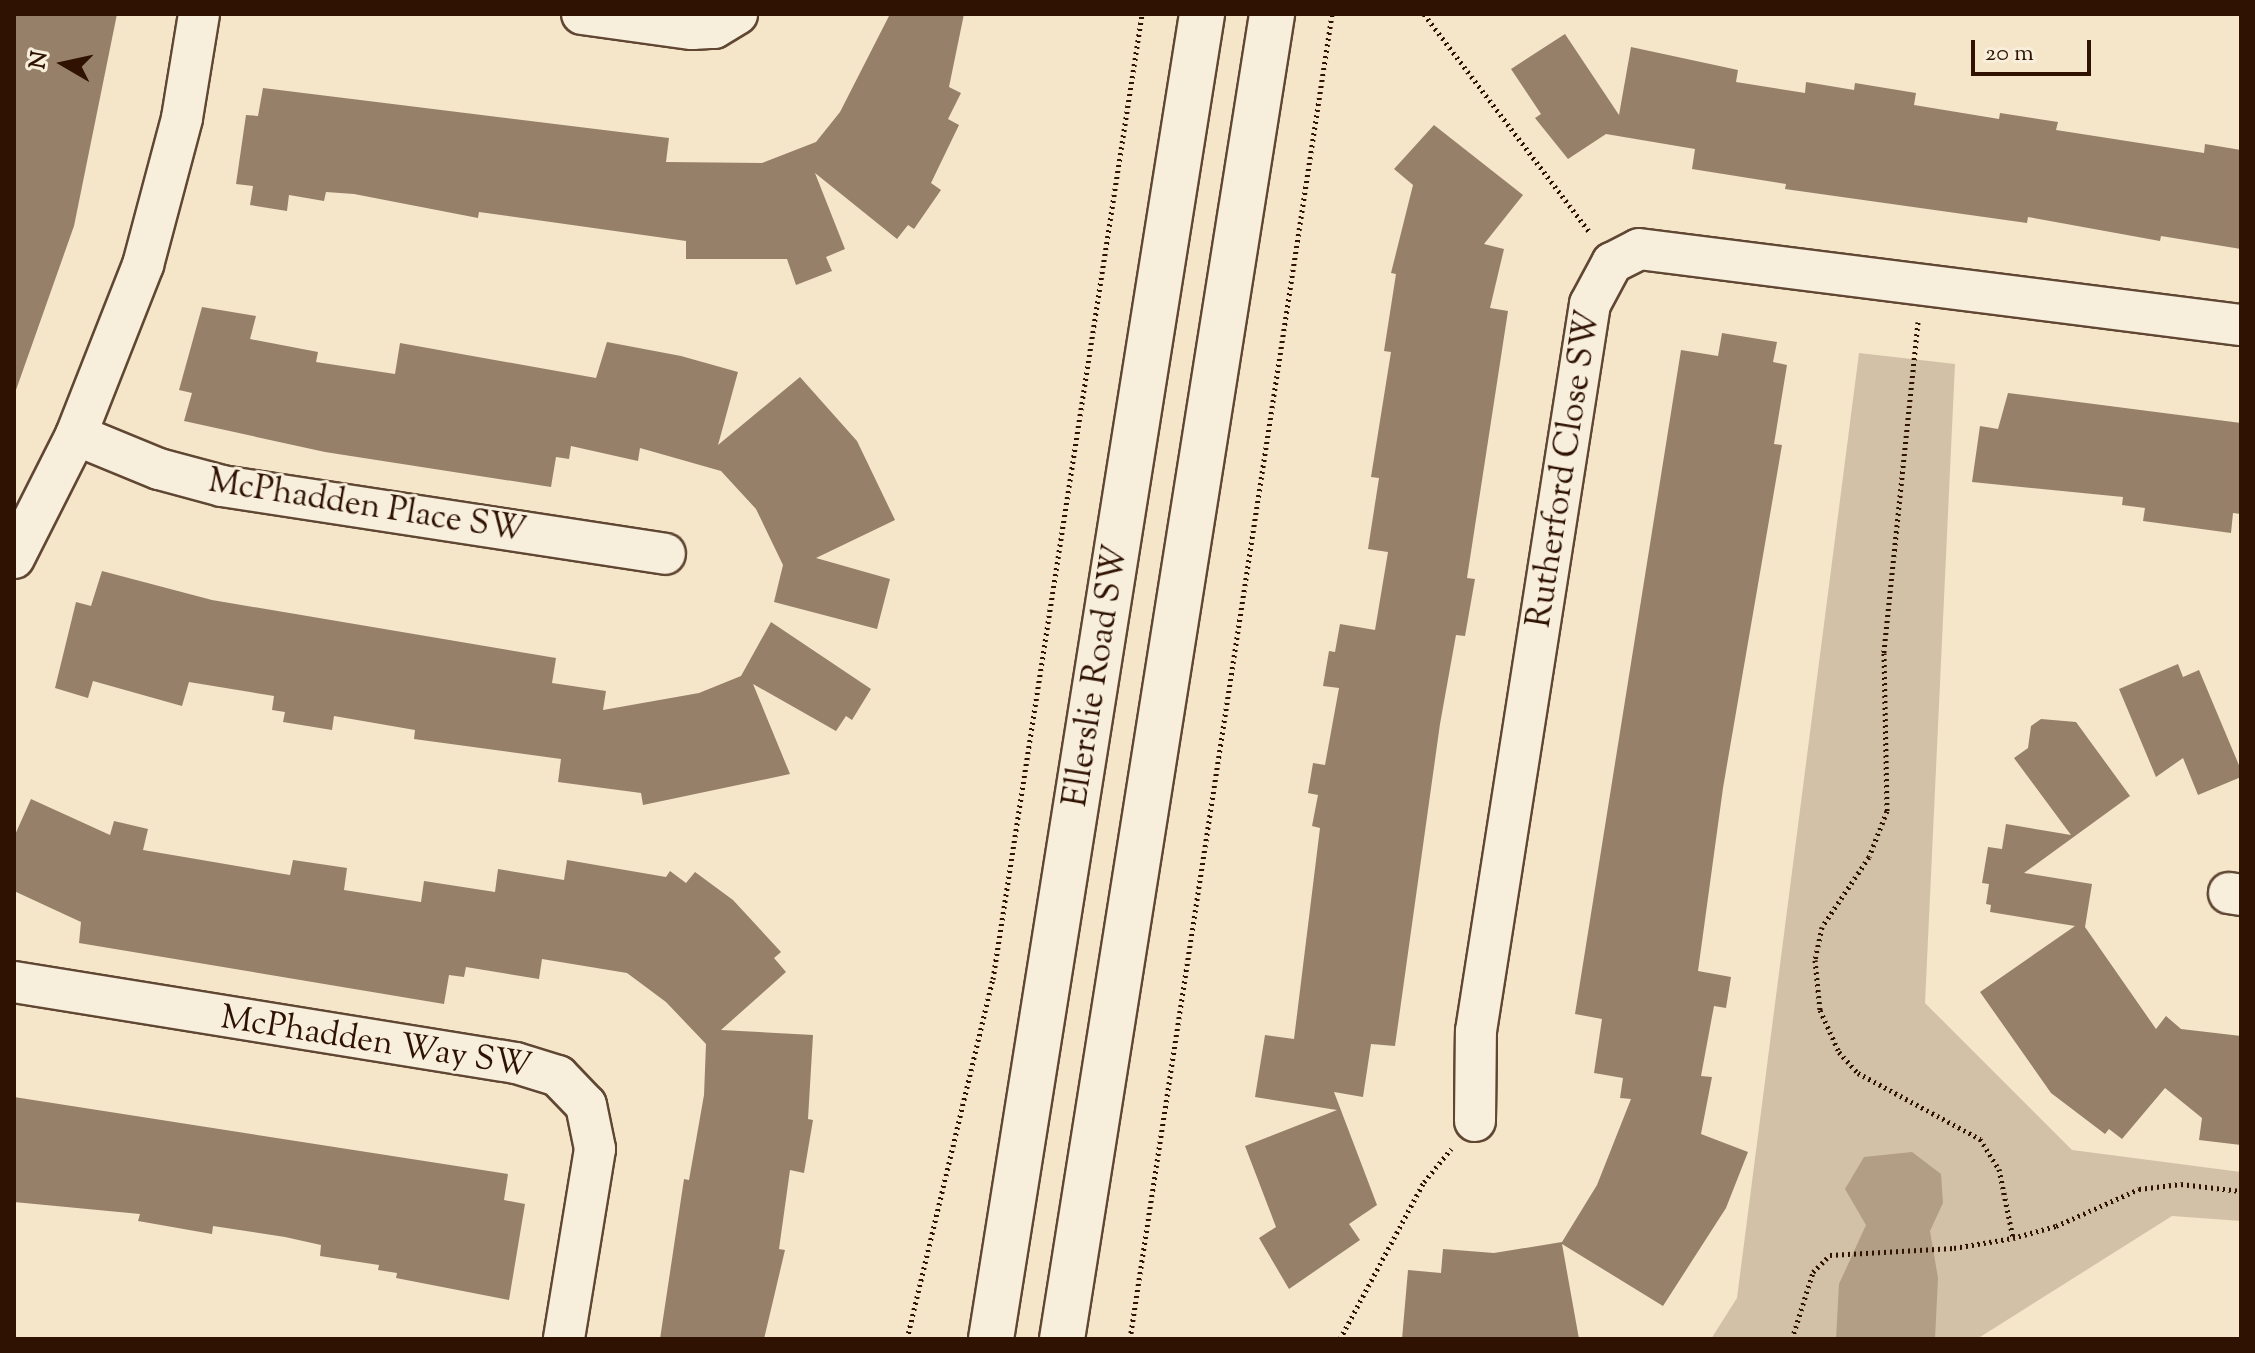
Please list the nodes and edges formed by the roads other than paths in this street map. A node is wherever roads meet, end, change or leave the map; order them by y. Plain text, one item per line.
1 (199, 14) edge
2 (582, 14) edge
3 (737, 14) edge
4 (1202, 14) edge
5 (1272, 14) edge
6 (2241, 325) edge
7 (76, 435) junction
8 (665, 554) dead end
9 (14, 558) edge
10 (14, 982) edge
11 (1475, 1121) road end
12 (564, 1339) edge
13 (991, 1339) edge
14 (1062, 1339) edge

1 - 7 street
2 - 3 street
4 - 13 main road, Ellerslie Road SW
5 - 14 main road, Ellerslie Road SW
6 - 11 street, Rutherford Close SW
7 - 8 street, McPhadden Place SW
7 - 9 street
10 - 12 street, McPhadden Way SW

